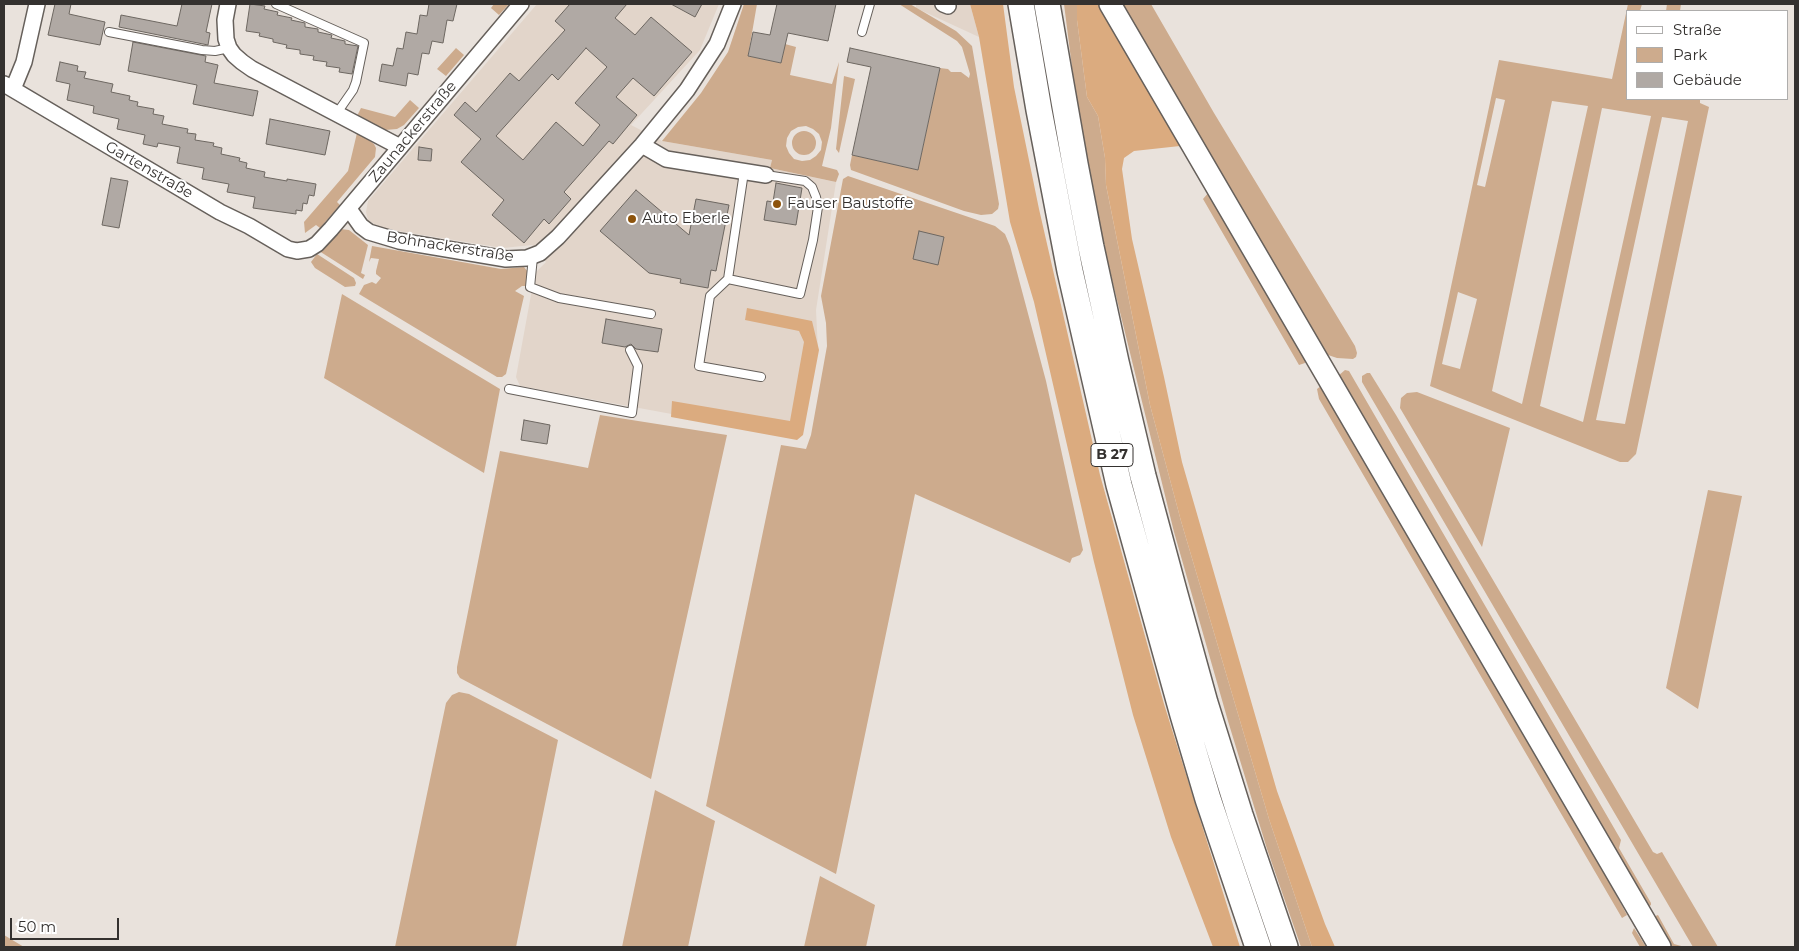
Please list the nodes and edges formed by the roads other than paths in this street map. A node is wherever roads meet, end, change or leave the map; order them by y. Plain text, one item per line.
1 (37, 4) edge
2 (228, 4) edge
3 (276, 4) edge
4 (521, 4) edge
5 (733, 4) edge
6 (870, 4) edge
7 (1021, 4) edge
8 (1047, 4) edge
9 (1110, 4) edge
10 (109, 32) dead end
11 (862, 32) dead end
12 (229, 48) junction
13 (8, 86) edge
14 (337, 113) junction
15 (642, 145) junction
16 (400, 147) junction
17 (744, 172) junction
18 (766, 175) joint
19 (349, 209) junction
20 (297, 251) joint
21 (533, 257) junction
22 (728, 278) junction
23 (651, 314) dead end
24 (630, 350) dead end
25 (761, 377) dead end
26 (509, 389) dead end
27 (1258, 947) edge
28 (1285, 947) edge
29 (1660, 947) edge

1 - 13 street
2 - 12 street
3 - 14 lane
4 - 16 street, Zaunackerstraße
5 - 15 street, Bohnackerstraße
6 - 11 lane
7 - 27 highway, B 27
8 - 28 highway, B 27
9 - 29 main road
10 - 12 lane
12 - 14 street
13 - 20 street, Gartenstraße
14 - 16 street
15 - 17 street
15 - 21 street, Bohnackerstraße
16 - 19 street, Zaunackerstraße
17 - 18 street
17 - 22 lane
18 - 22 lane
19 - 20 street, Zaunackerstraße
19 - 21 street, Bohnackerstraße
21 - 23 lane, Bohnackerstraße
22 - 25 lane
24 - 26 lane

